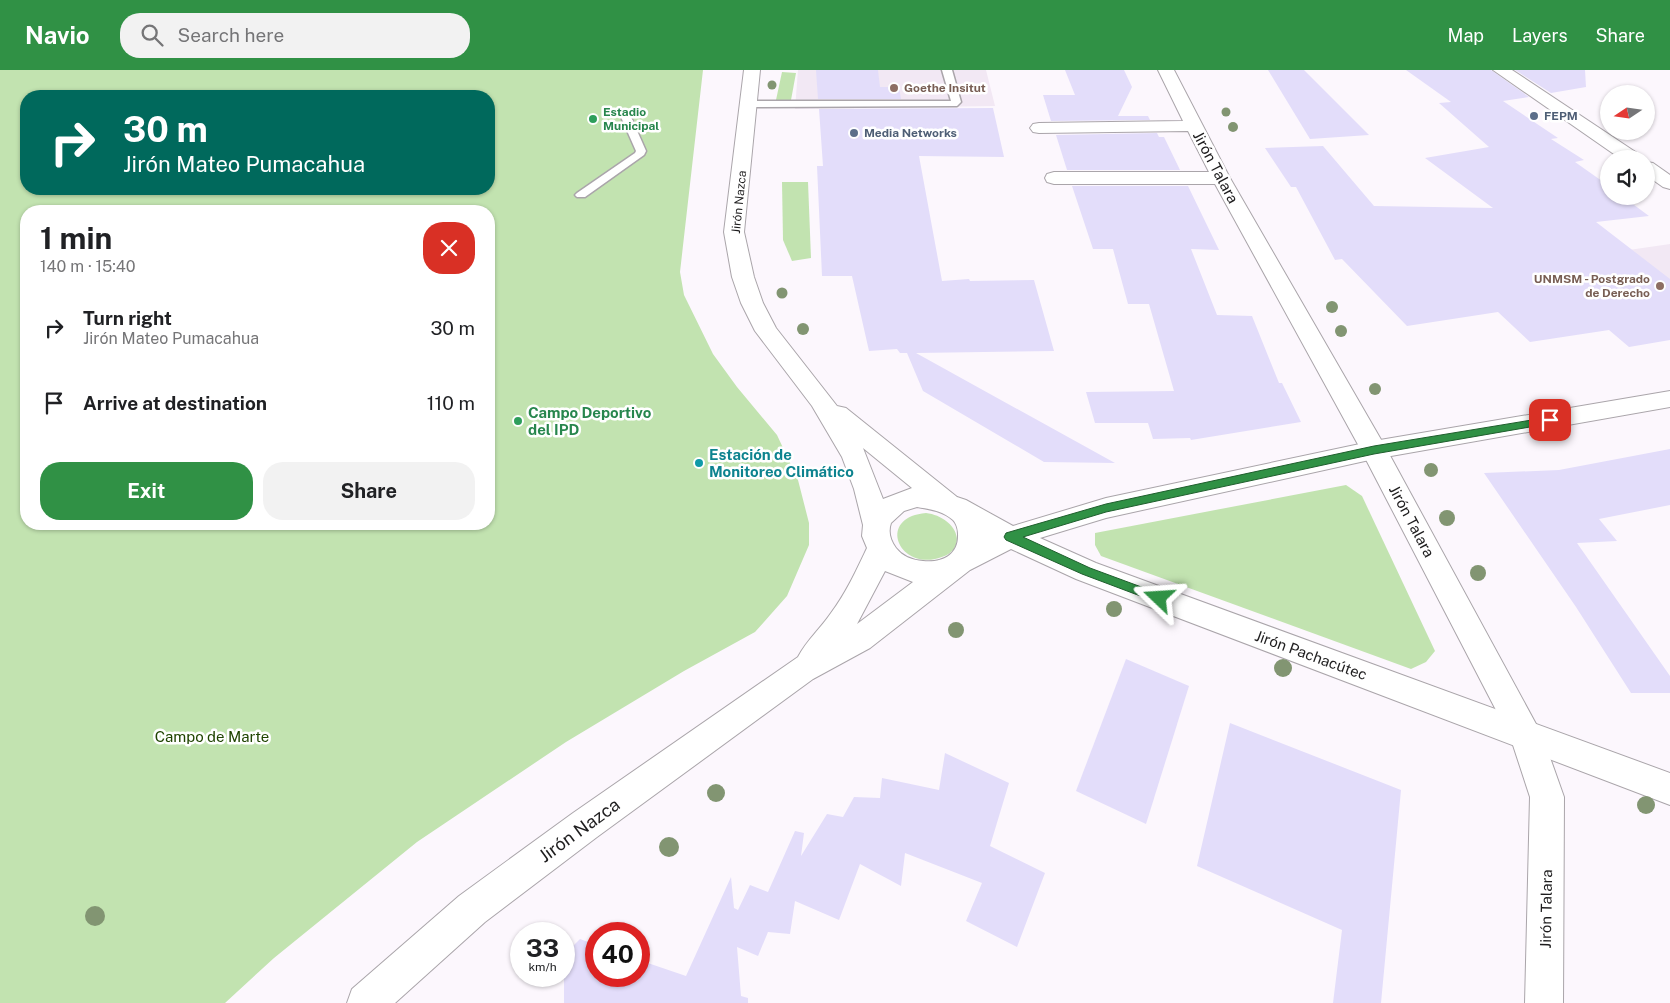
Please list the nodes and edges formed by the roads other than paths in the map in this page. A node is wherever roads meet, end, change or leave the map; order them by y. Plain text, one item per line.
1 (752, 70) edge
2 (947, 70) edge
3 (1166, 70) edge
4 (1501, 70) edge
5 (747, 104) junction
6 (626, 117) dead end
7 (1194, 126) junction
8 (1039, 128) dead end
9 (1621, 150) edge
10 (1655, 173) edge
11 (1054, 178) dead end
12 (1221, 178) junction
13 (1670, 183) edge
14 (581, 195) dead end
15 (1670, 399) edge
16 (820, 400) junction
17 (1374, 450) junction
18 (952, 504) junction
19 (878, 537) junction
20 (1010, 537) junction
21 (957, 565) junction
22 (802, 670) junction
23 (1526, 734) junction
24 (1670, 789) edge
25 (366, 1003) edge
26 (1544, 1003) edge

1 - 5 street, Jirón Nazca
2 - 5 lane
3 - 7 street, Jirón Talara
4 - 9 street
5 - 16 street, Jirón Nazca
6 - 14 lane
7 - 8 street
7 - 12 street, Jirón Talara
10 - 13 street
11 - 12 street
12 - 17 street, Jirón Talara
15 - 17 street
16 - 18 street, Jirón Nazca
16 - 19 street, Jirón Nazca
17 - 20 street
17 - 23 street, Jirón Talara
18 - 19 street
18 - 20 street, Jirón Pachacútec
18 - 21 street
19 - 21 street
19 - 22 street, Jirón Nazca
20 - 21 street
20 - 23 street, Jirón Pachacútec
21 - 22 street, Jirón Nazca
22 - 25 street, Jirón Nazca
23 - 24 street, Jirón Pachacútec
23 - 26 street, Jirón Talara

